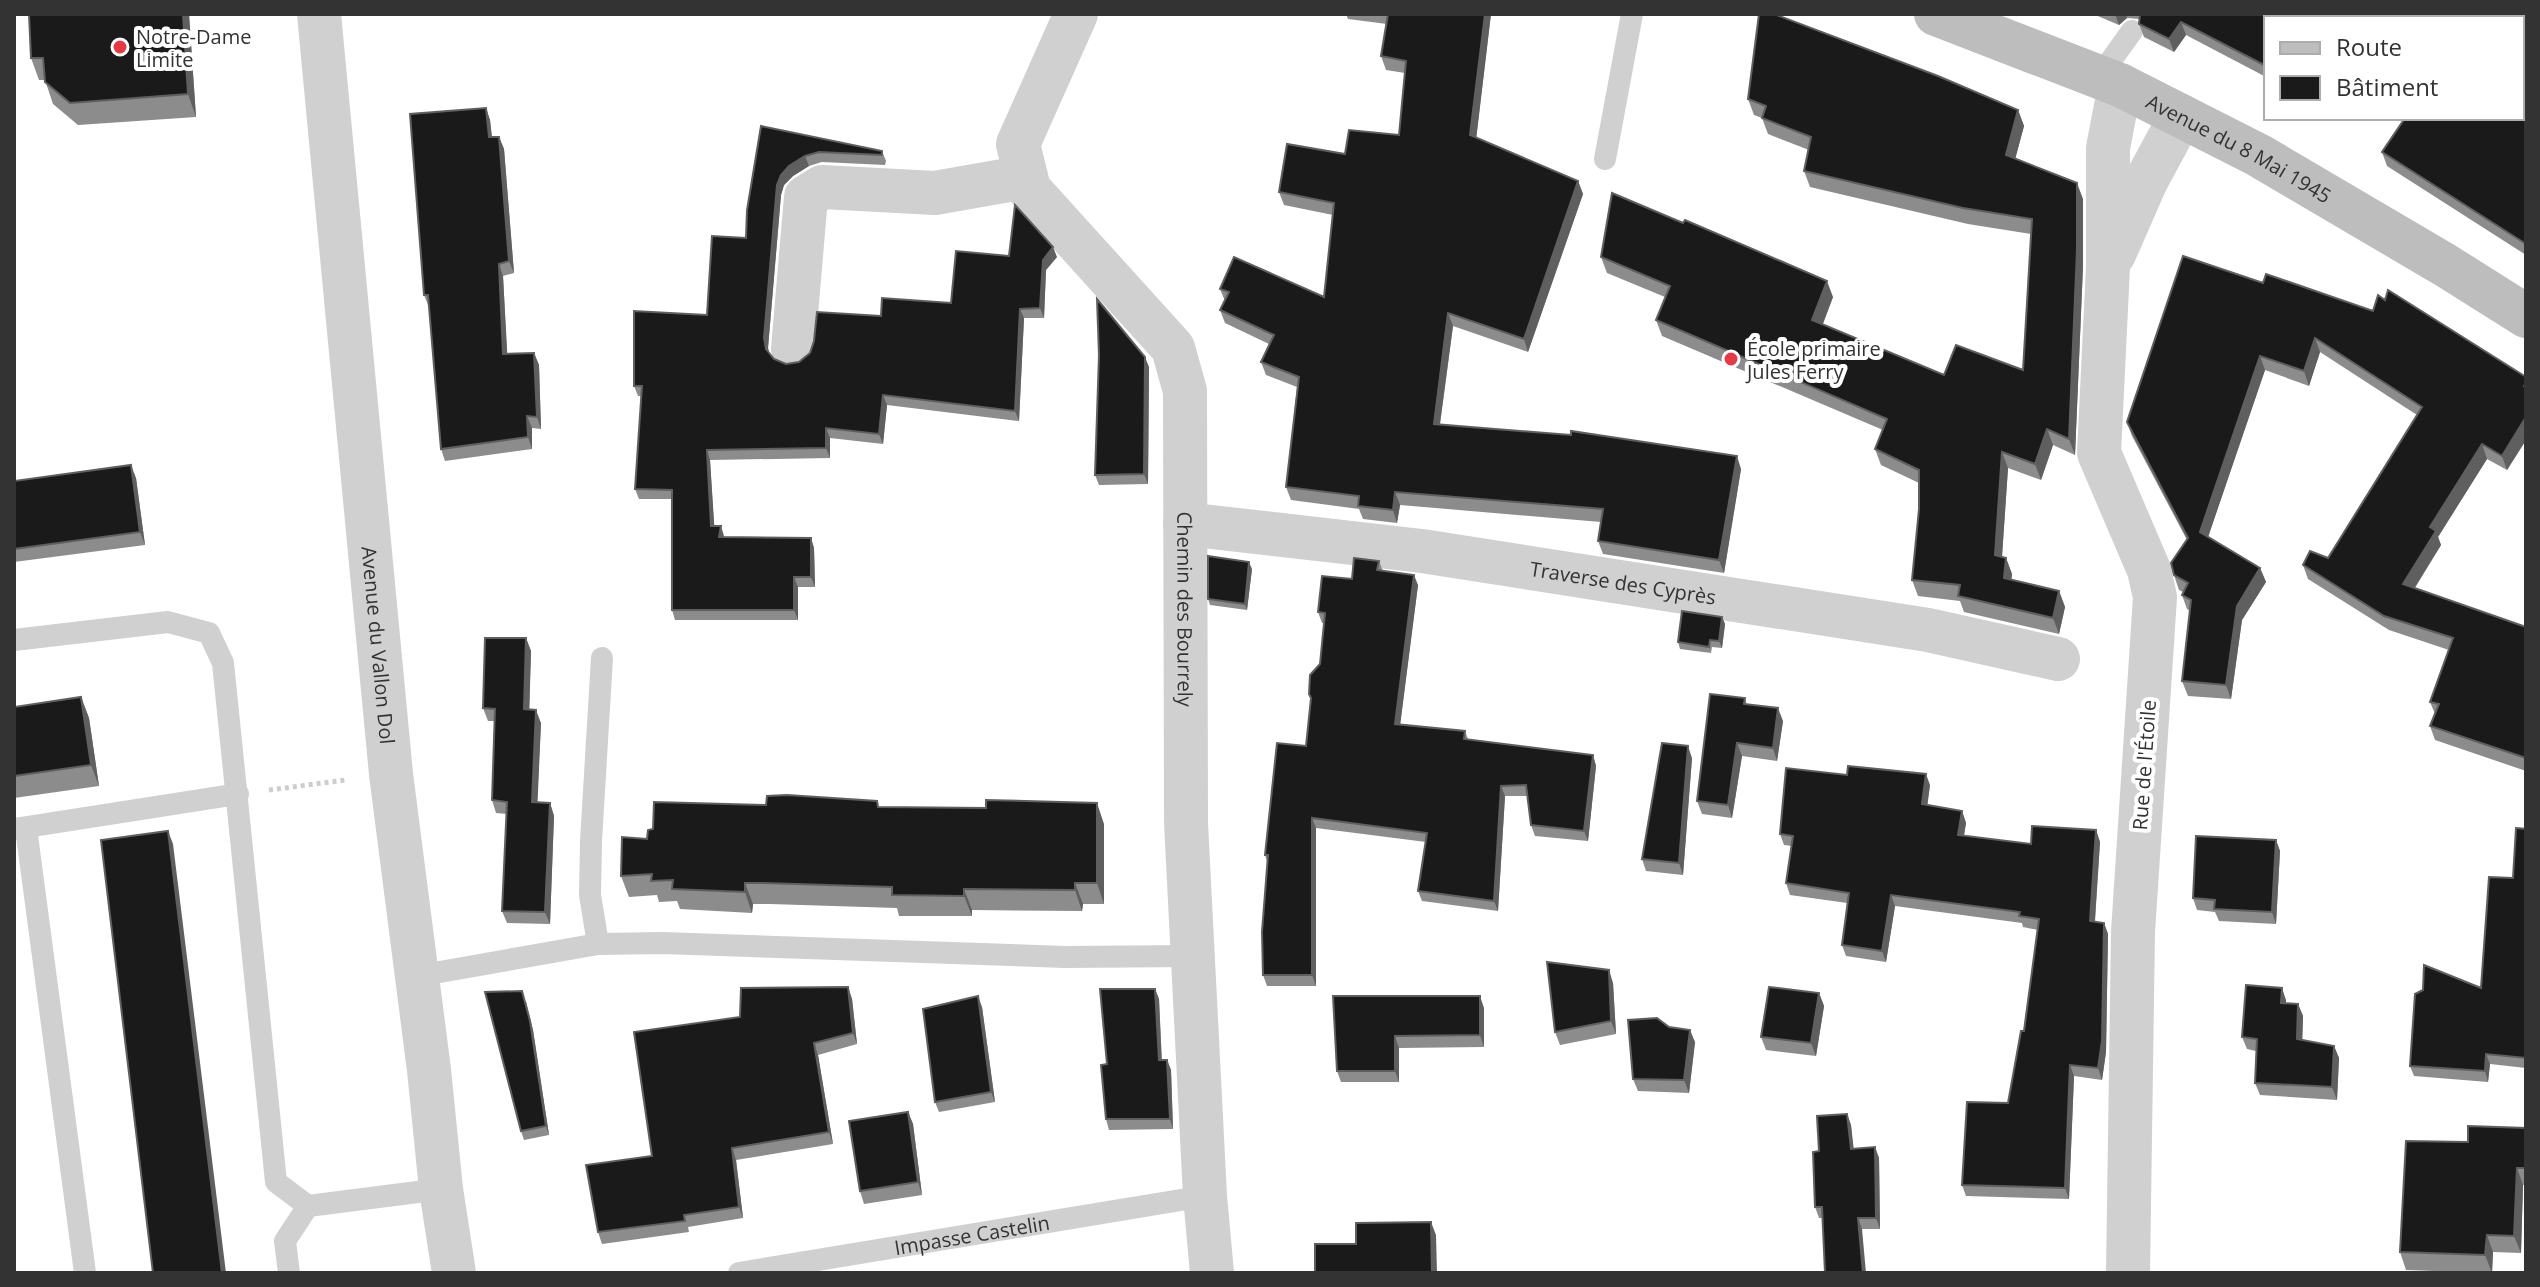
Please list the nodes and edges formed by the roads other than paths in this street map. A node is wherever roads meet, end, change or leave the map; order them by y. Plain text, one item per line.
1 (319, 14) edge
2 (1076, 14) edge
3 (1632, 14) edge
4 (1936, 14) edge
5 (2132, 31) dead end
6 (2110, 81) junction
7 (2181, 116) junction
8 (1605, 159) dead end
9 (1026, 177) junction
10 (2108, 267) junction
11 (2526, 316) edge
12 (793, 349) dead end
13 (1185, 524) junction
14 (14, 640) edge
15 (602, 658) dead end
16 (2058, 659) dead end
17 (238, 794) junction
18 (20, 828) edge
19 (598, 944) junction
20 (1192, 956) junction
21 (417, 976) junction
22 (441, 1189) junction
23 (1205, 1196) junction
24 (308, 1206) junction
25 (85, 1273) edge
26 (289, 1273) edge
27 (454, 1273) edge
28 (739, 1273) edge
29 (1212, 1273) edge
30 (2128, 1273) edge

1 - 21 street, Avenue du Vallon Dol
2 - 9 street, Chemin des Bourrely
3 - 8 lane
4 - 6 main road, Avenue du 8 Mai 1945
5 - 6 lane
6 - 7 main road, Avenue du 8 Mai 1945
6 - 10 street, Rue de l'Étoile
7 - 10 street, Rue de l'Étoile
7 - 11 main road, Avenue du 8 Mai 1945
9 - 12 street
9 - 13 street, Chemin des Bourrely
10 - 30 street, Rue de l'Étoile
13 - 16 street, Traverse des Cyprès
13 - 20 street, Chemin des Bourrely
14 - 17 lane
15 - 19 lane
17 - 18 lane
17 - 24 lane
18 - 25 lane
19 - 20 lane
19 - 21 lane
20 - 23 street, Chemin des Bourrely
21 - 22 street, Avenue du Vallon Dol
22 - 24 lane
22 - 27 street, Avenue du Vallon Dol
23 - 28 lane, Impasse Castelin
23 - 29 street, Chemin des Bourrely
24 - 26 lane

